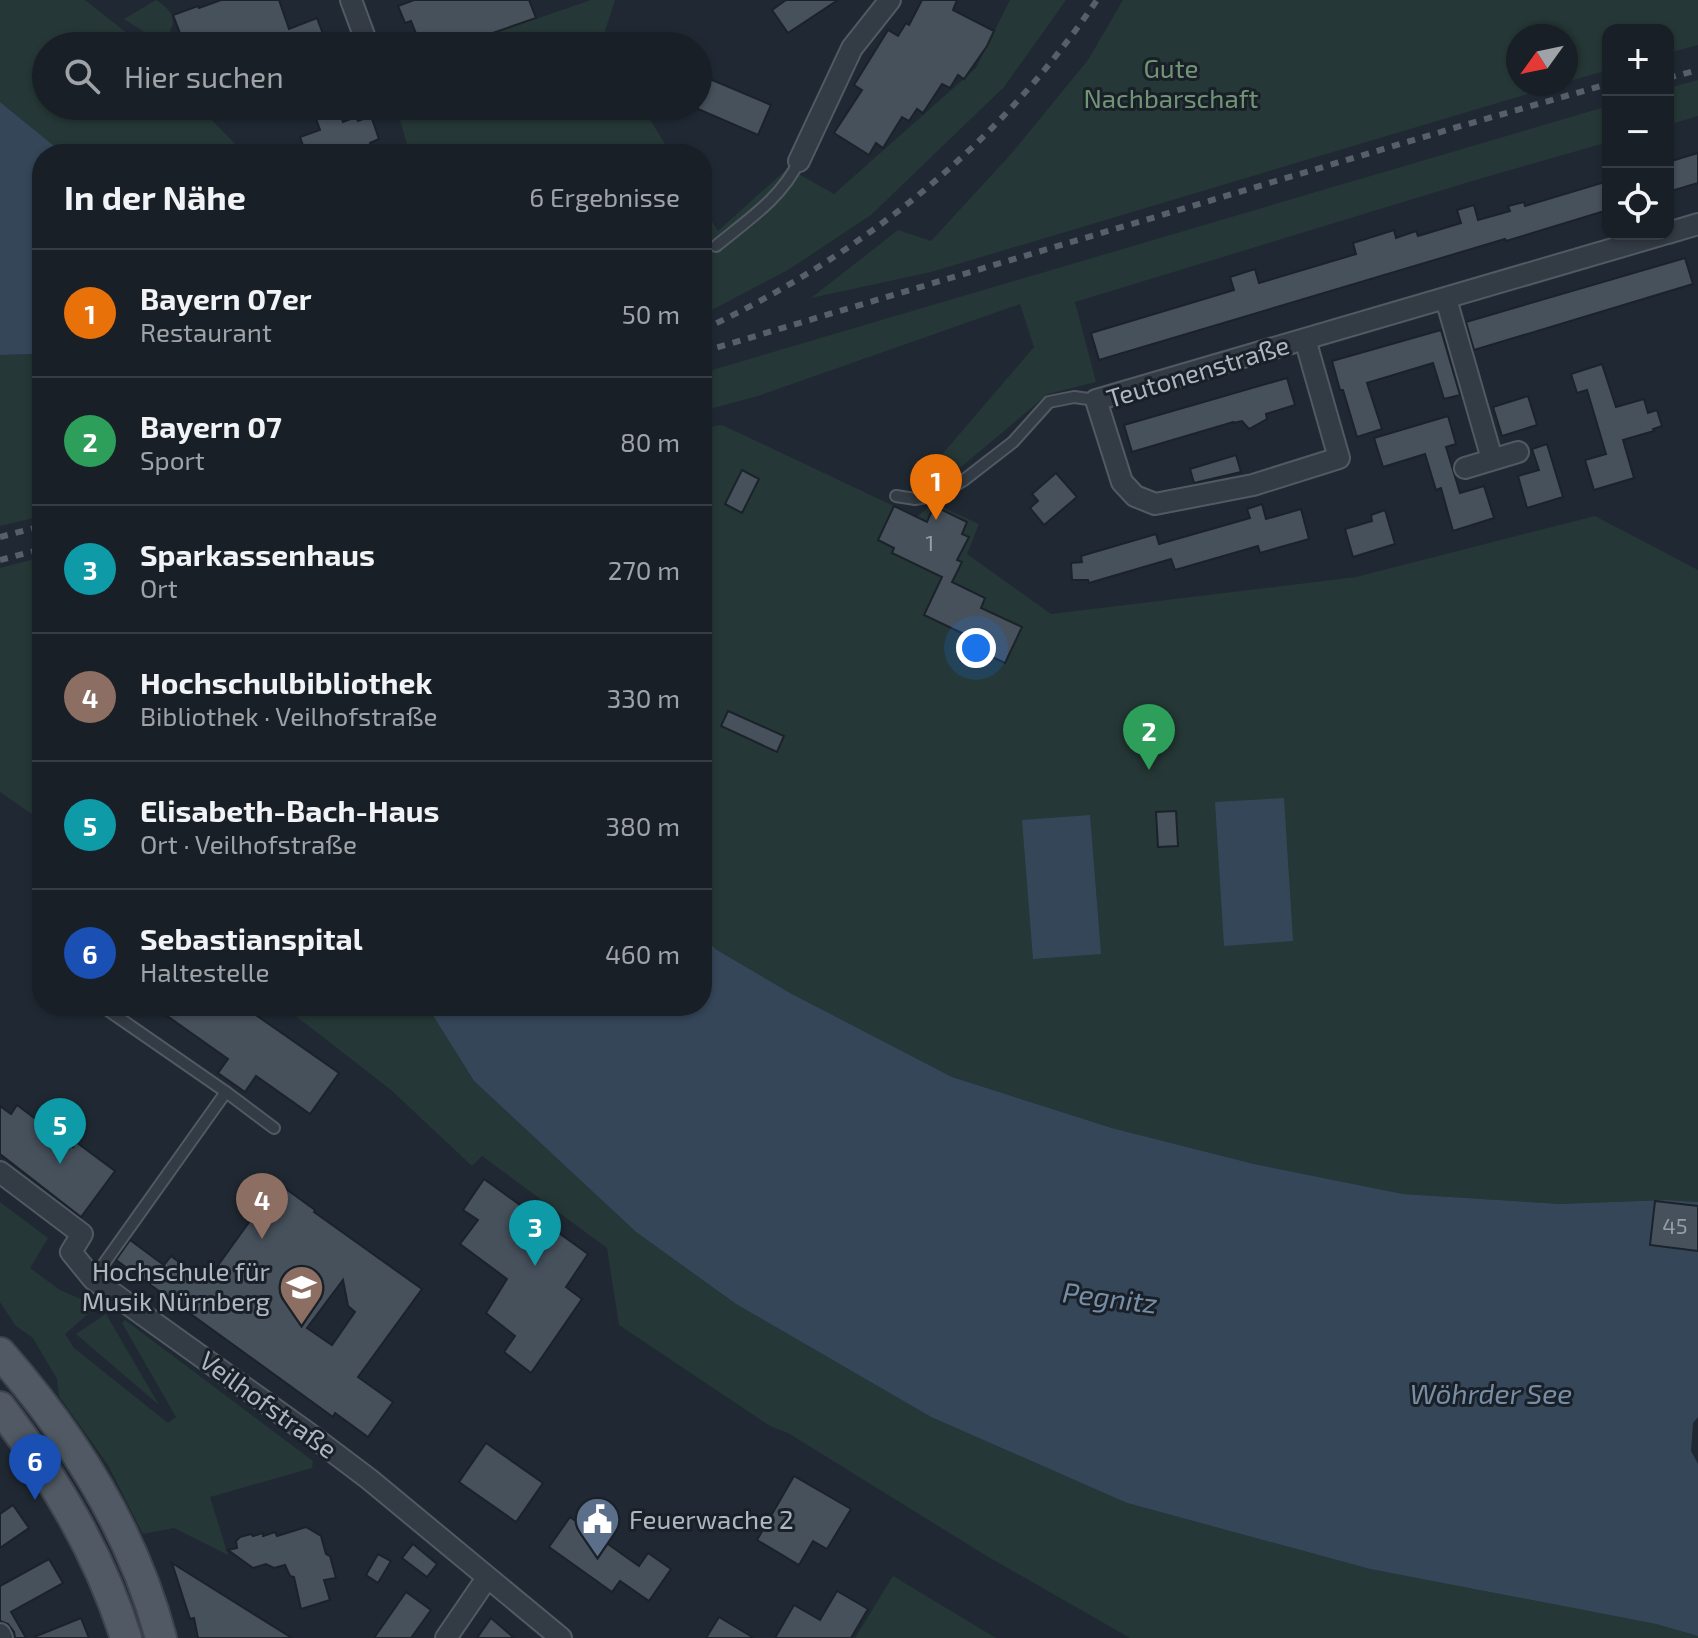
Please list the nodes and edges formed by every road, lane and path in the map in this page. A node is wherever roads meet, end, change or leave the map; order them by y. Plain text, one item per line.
1 (351, 0) edge
2 (890, 0) edge
3 (363, 32) edge
4 (799, 161) joint
5 (1698, 224) edge
6 (1674, 231) edge
7 (1643, 240) edge
8 (716, 246) dead end
9 (1446, 299) junction
10 (1305, 339) junction
11 (1096, 400) junction
12 (1518, 452) dead end
13 (1492, 459) junction
14 (1465, 468) dead end
15 (896, 496) dead end
16 (116, 1016) edge
17 (226, 1092) junction
18 (274, 1128) dead end
19 (0, 1172) edge
20 (93, 1279) junction
21 (0, 1353) edge
22 (0, 1407) edge
23 (487, 1578) junction
24 (126, 1638) edge
25 (161, 1638) edge
26 (446, 1638) edge
27 (561, 1638) edge

1 - 3 street
2 - 4 street
4 - 8 lane
5 - 6 street, Teutonenstraße
7 - 9 street, Teutonenstraße
9 - 10 street, Teutonenstraße
9 - 13 street
10 - 11 street, Teutonenstraße
10 - 11 street, Teutonenstraße
11 - 15 lane
12 - 13 street
13 - 14 street
16 - 17 lane
17 - 18 lane
17 - 20 lane
19 - 20 street, Veilhofstraße
20 - 23 street, Veilhofstraße
21 - 25 main road
22 - 24 main road
23 - 26 street
23 - 27 street, Veilhofstraße

